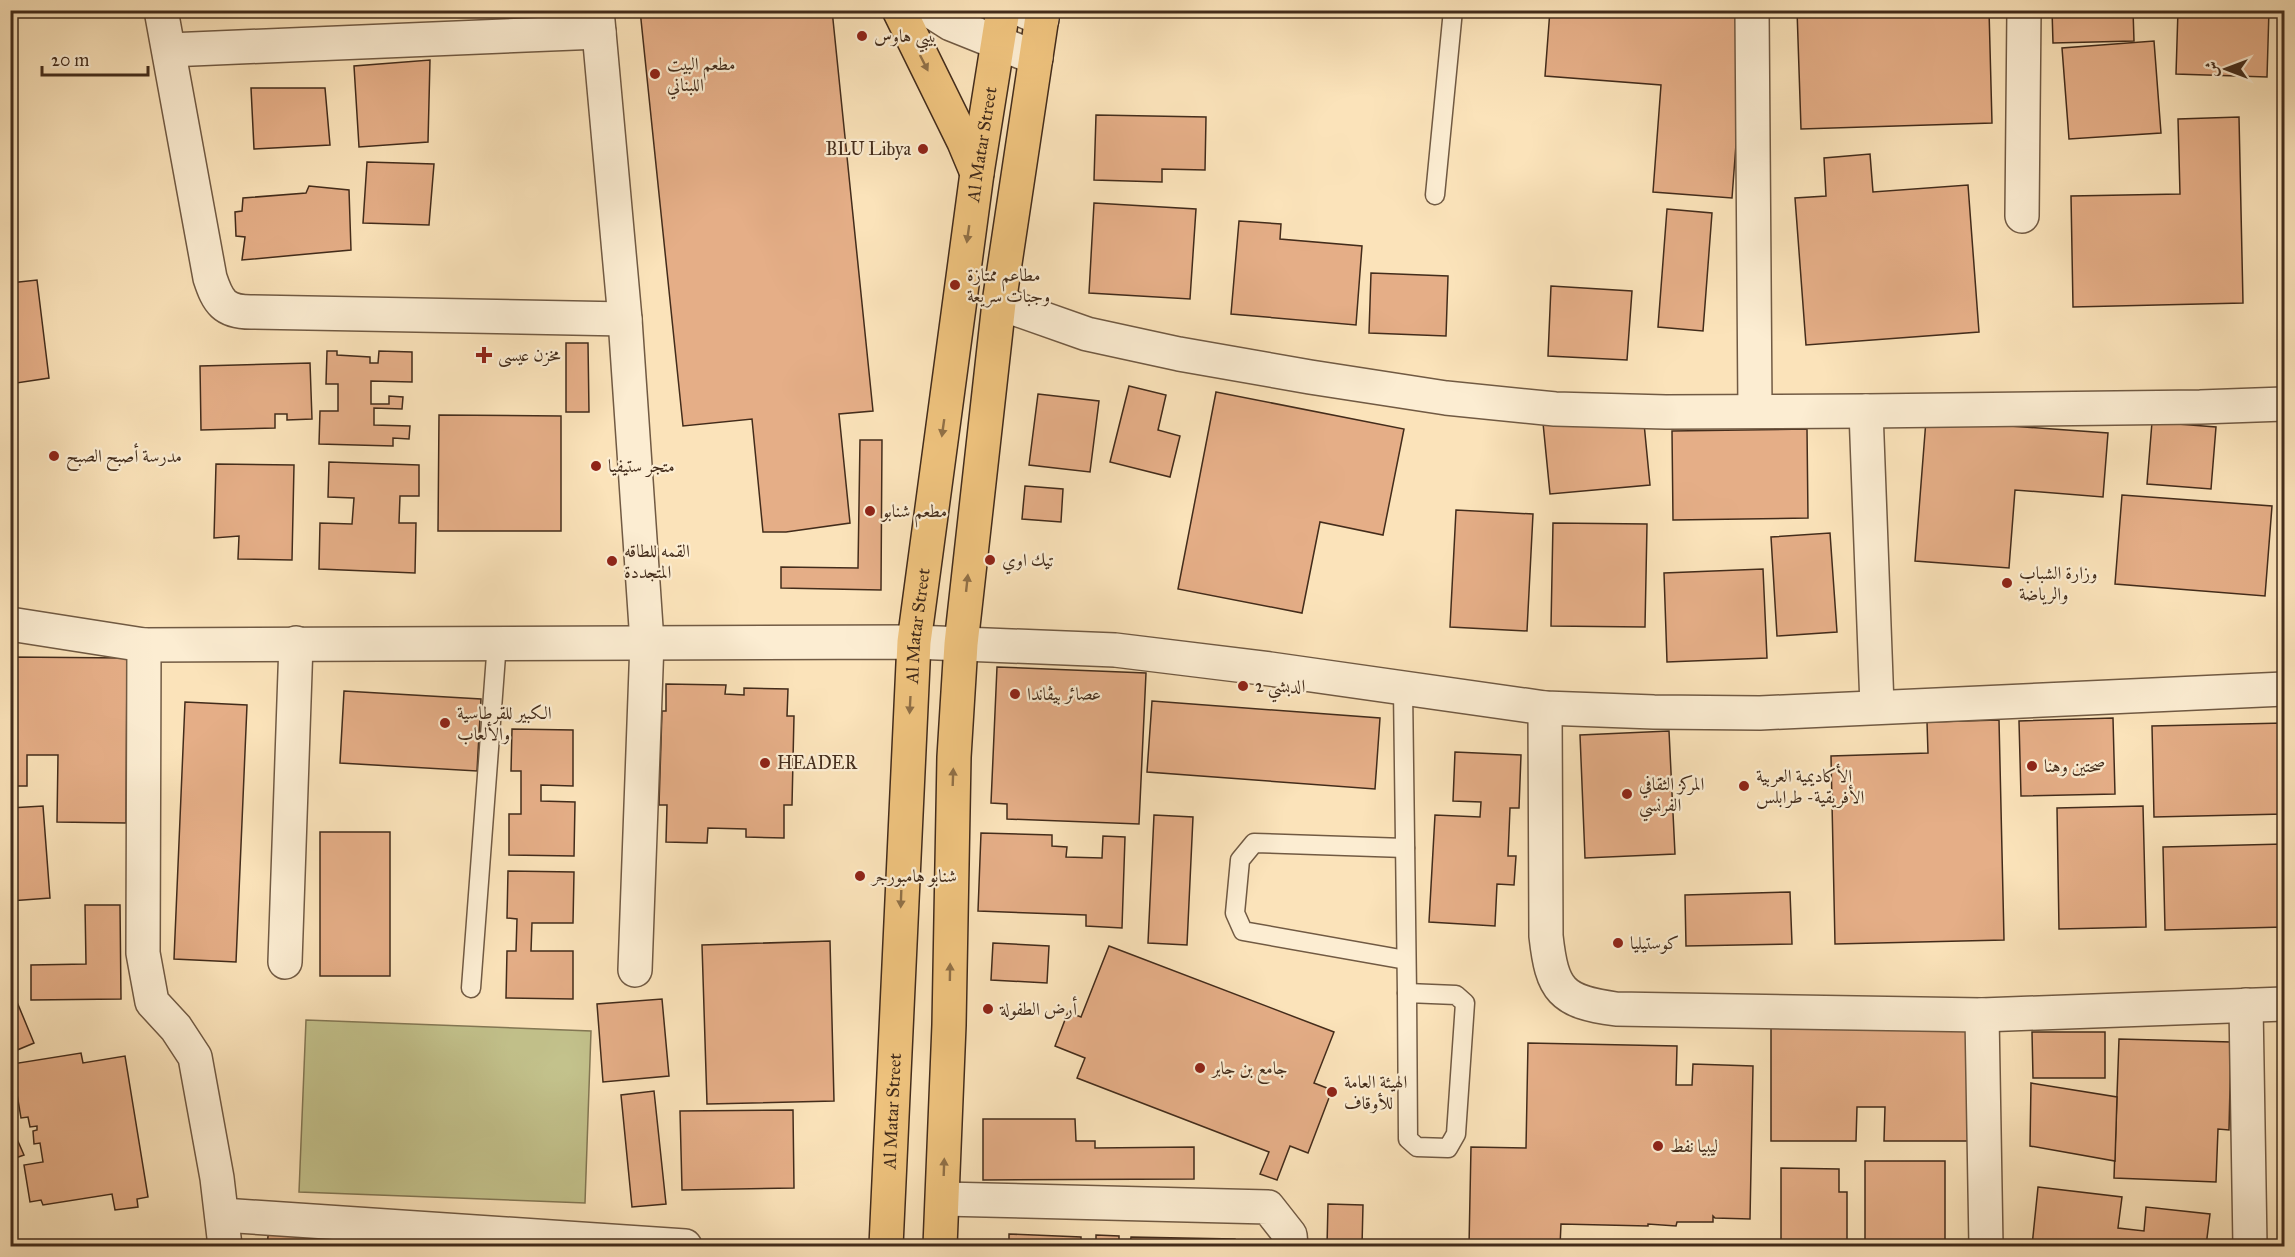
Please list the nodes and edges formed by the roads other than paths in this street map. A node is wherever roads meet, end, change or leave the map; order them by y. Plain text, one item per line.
1 (161, 10) edge
2 (899, 10) edge
3 (929, 10) edge
4 (1003, 10) edge
5 (1454, 10) edge
6 (1752, 10) edge
7 (2024, 10) edge
8 (1036, 13) edge
9 (598, 21) edge
10 (997, 44) junction
11 (169, 50) junction
12 (1036, 58) junction
13 (977, 173) junction
14 (1435, 195) dead end
15 (2022, 216) dead end
16 (999, 303) junction
17 (625, 319) junction
18 (2284, 404) edge
19 (1755, 411) junction
20 (1866, 411) junction
21 (10, 624) edge
22 (498, 642) junction
23 (647, 642) junction
24 (914, 642) junction
25 (296, 643) junction
26 (961, 644) junction
27 (144, 645) junction
28 (2284, 688) edge
29 (1403, 689) junction
30 (1877, 706) junction
31 (1545, 708) junction
32 (1405, 848) junction
33 (1406, 960) junction
34 (285, 962) dead end
35 (636, 969) dead end
36 (471, 987) dead end
37 (1407, 993) junction
38 (2284, 1004) edge
39 (2246, 1005) junction
40 (1982, 1015) junction
41 (943, 1199) junction
42 (223, 1231) edge
43 (532, 1241) edge
44 (685, 1246) edge
45 (886, 1246) edge
46 (940, 1246) edge
47 (1291, 1246) edge
48 (1986, 1246) edge
49 (2250, 1246) edge

1 - 11 street
2 -> 13 main road
3 - 10 street
4 - 10 main road, Al Matar Street
5 - 14 lane
6 - 19 street
7 - 15 street
8 - 12 main road
9 - 11 street
9 - 17 street
10 - 12 street
10 - 13 main road, Al Matar Street
11 - 17 street
12 - 16 main road
13 -> 24 main road, Al Matar Street
16 - 19 street
26 -> 16 main road
17 - 23 street
18 - 20 street
19 - 20 street
20 - 30 street
21 - 27 street
22 - 23 street
22 - 25 street
22 - 36 lane
23 - 24 street
23 - 35 street
24 - 26 street
24 -> 45 main road, Al Matar Street
25 - 27 street
25 - 34 street
26 - 29 street
41 -> 26 main road
27 - 42 street
28 - 30 street
29 - 31 street
29 - 32 lane
30 - 31 street
31 - 40 street
32 - 33 lane
32 - 33 lane
33 - 37 lane
37 - 37 lane
38 - 39 street
39 - 40 street
39 - 49 street
40 - 48 street
41 - 46 main road
41 - 47 street
42 - 43 street
43 - 44 street

